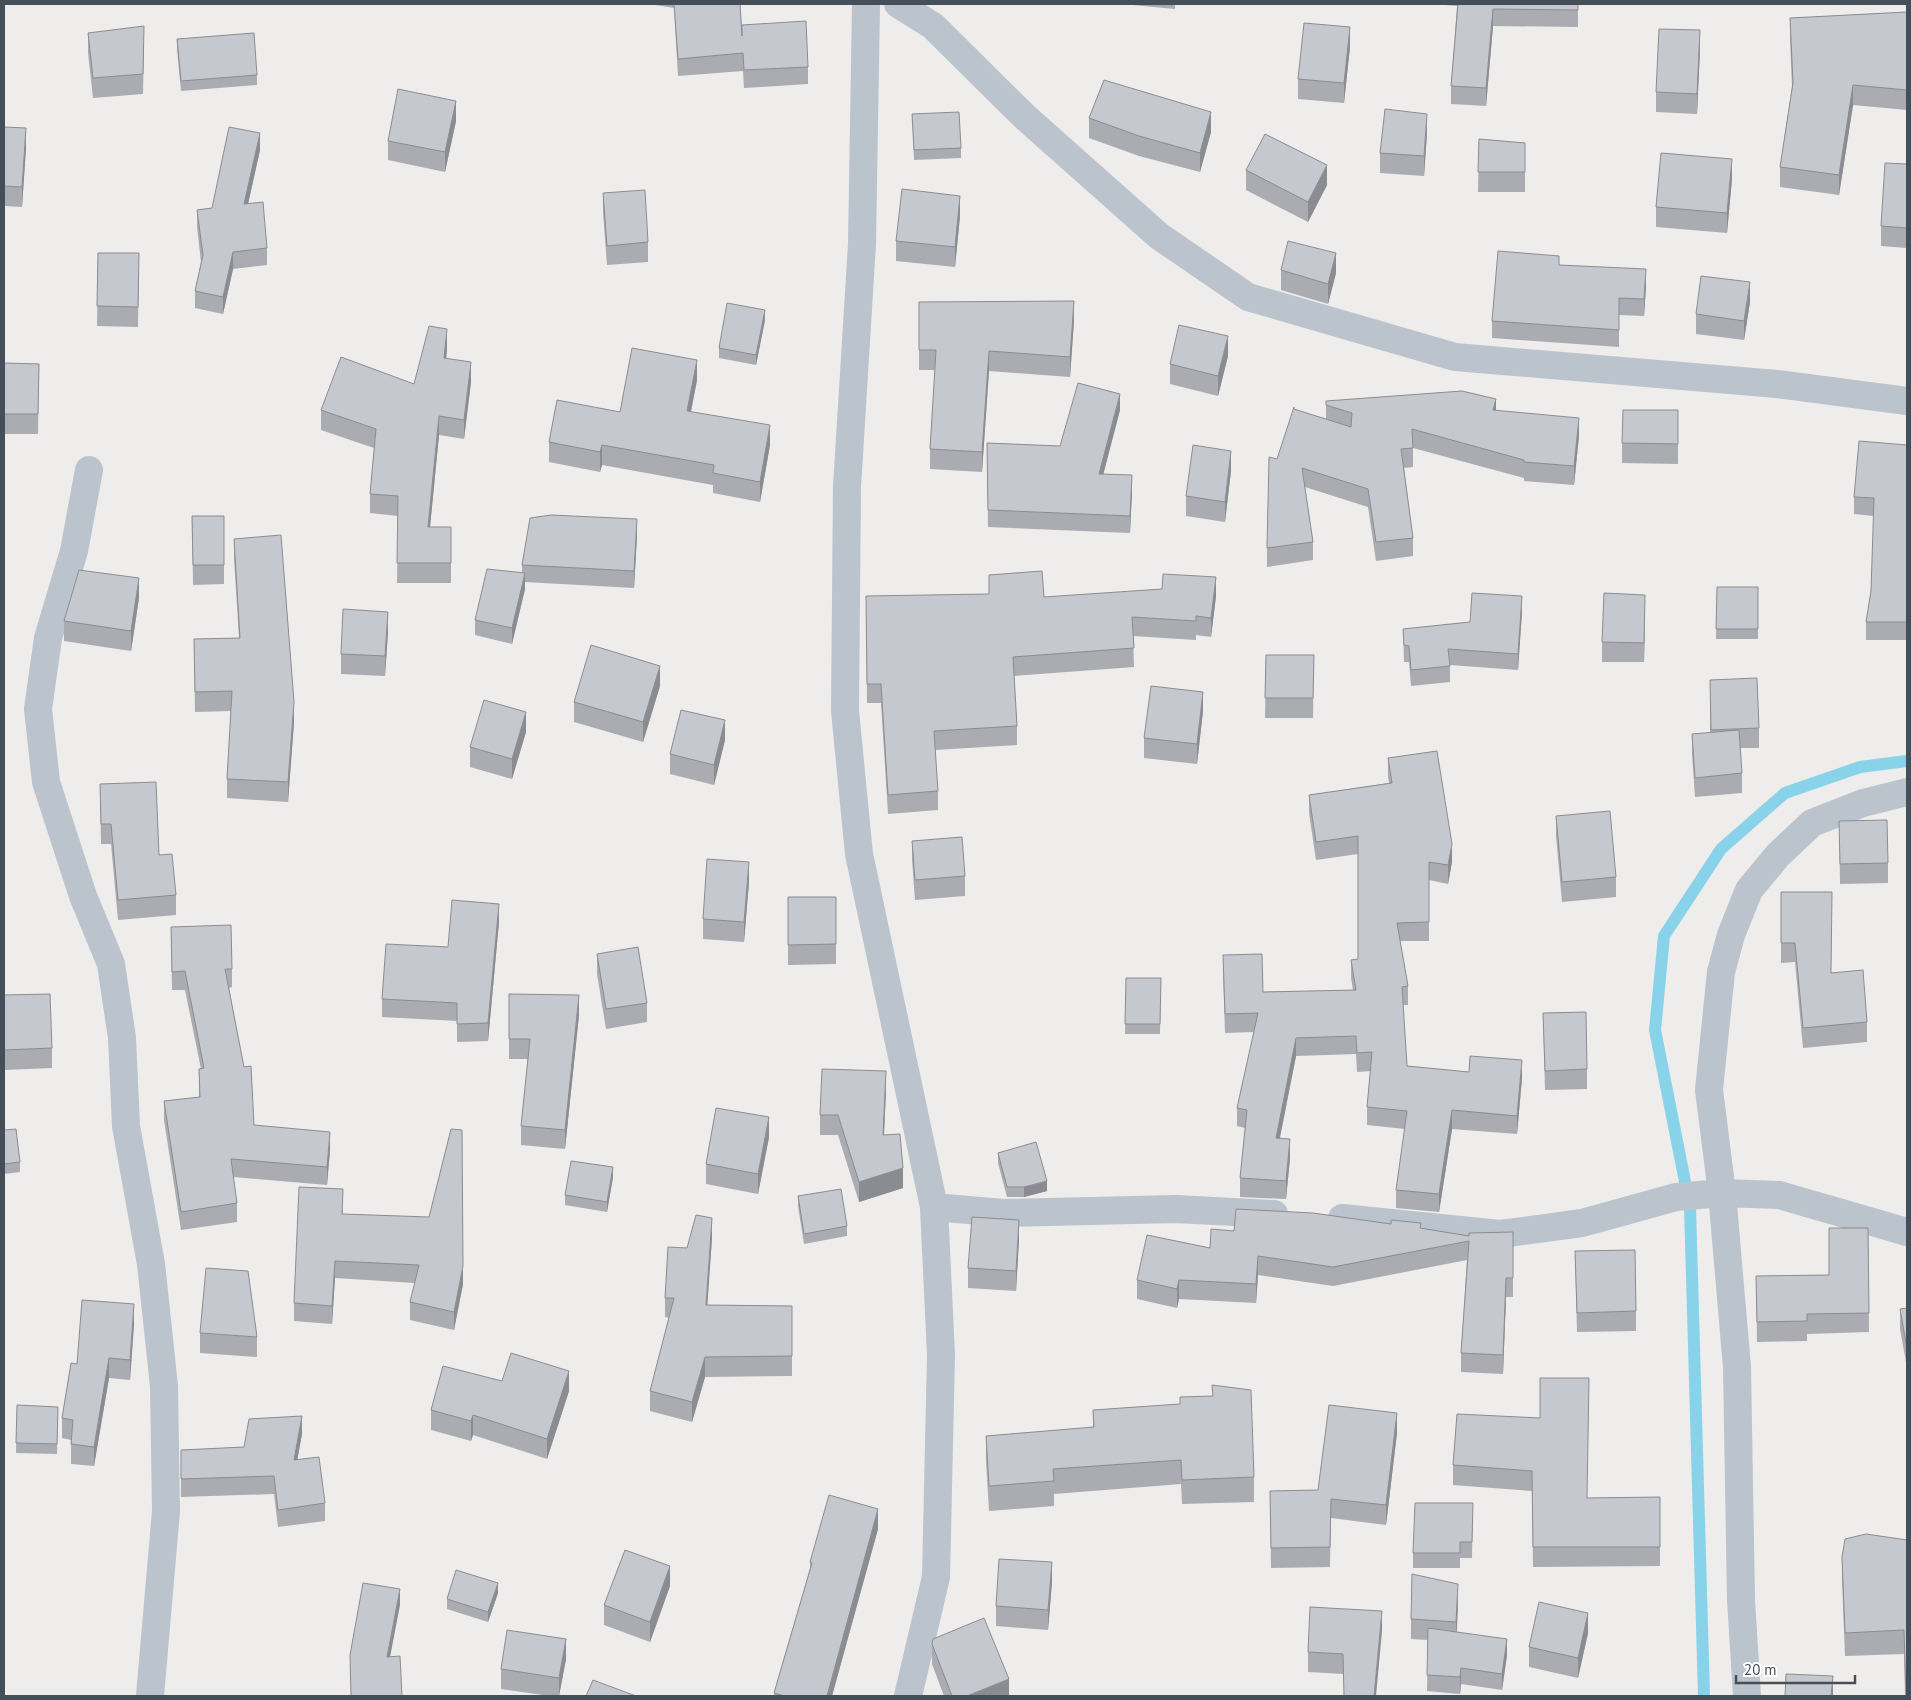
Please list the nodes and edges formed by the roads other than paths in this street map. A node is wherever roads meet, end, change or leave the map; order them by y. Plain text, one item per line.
1 (866, 4) edge
2 (898, 4) edge
3 (1907, 401) edge
4 (89, 470) dead end
5 (1907, 792) edge
6 (1700, 1195) junction
7 (934, 1207) junction
8 (1907, 1232) edge
9 (150, 1696) edge
10 (908, 1696) edge
11 (1747, 1696) edge

1 - 7 street
2 - 3 street
4 - 9 street
5 - 6 street
6 - 7 street
6 - 8 street
6 - 11 street
7 - 10 street

